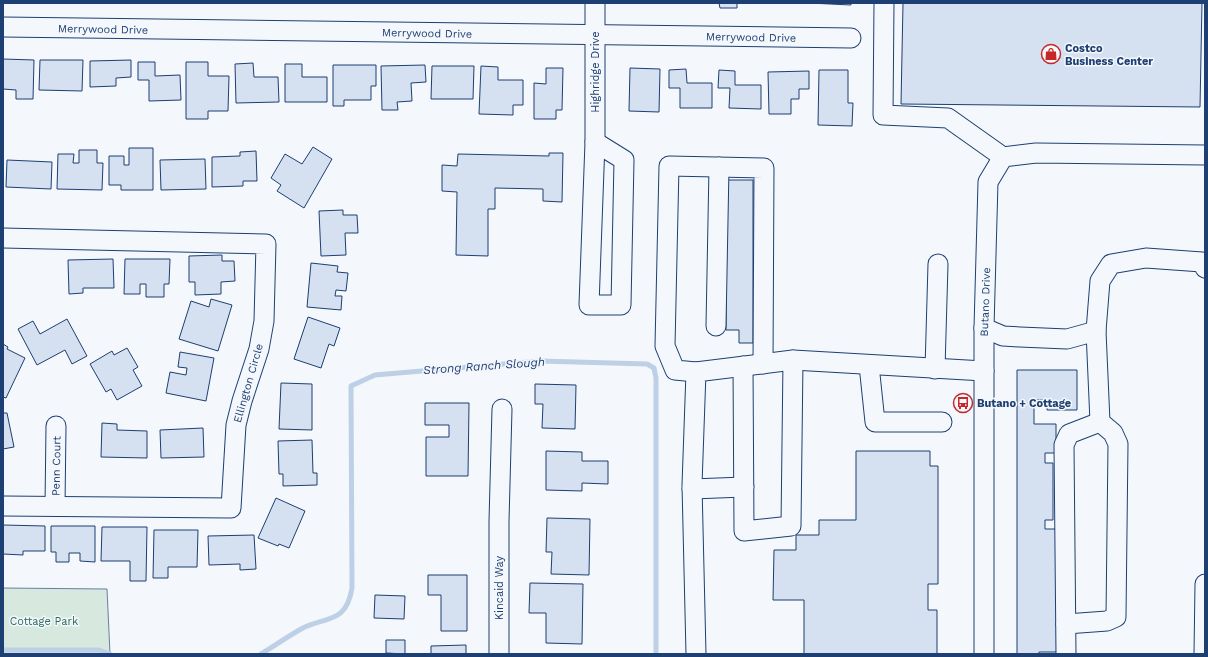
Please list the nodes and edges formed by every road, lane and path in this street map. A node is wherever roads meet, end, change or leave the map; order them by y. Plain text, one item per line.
1 (595, 3) edge
2 (884, 3) edge
3 (3, 27) edge
4 (596, 35) junction
5 (851, 38) dead end
6 (595, 142) junction
7 (1205, 155) edge
8 (1003, 157) junction
9 (719, 166) junction
10 (3, 238) edge
11 (938, 264) dead end
12 (1205, 268) edge
13 (716, 326) dead end
14 (984, 328) junction
15 (1096, 332) junction
16 (793, 360) junction
17 (763, 364) junction
18 (869, 365) junction
19 (744, 366) junction
20 (935, 369) junction
21 (984, 371) junction
22 (696, 372) junction
23 (502, 408) dead end
24 (942, 422) dead end
25 (1100, 422) junction
26 (56, 426) dead end
27 (744, 487) junction
28 (692, 488) junction
29 (3, 506) edge
30 (55, 506) junction
31 (1205, 584) edge
32 (1066, 624) junction
33 (500, 654) edge
34 (696, 654) edge
35 (984, 654) edge
36 (1066, 654) edge
37 (1204, 654) edge

1 - 4 street, Highridge Drive
2 - 8 street
3 - 4 street, Merrywood Drive
4 - 5 street, Merrywood Drive
4 - 6 street, Highridge Drive
6 - 6 street, Highridge Drive
7 - 8 street
8 - 14 street, Butano Drive
9 - 13 street
9 - 17 street
9 - 22 street
10 - 30 street, Ellington Circle
11 - 20 street
12 - 15 street
14 - 15 street
14 - 21 street, Butano Drive
15 - 25 street
16 - 17 street
16 - 18 street
16 - 27 street
17 - 19 street
18 - 20 street
18 - 24 street
19 - 22 street
19 - 27 street
20 - 21 street
21 - 35 street, Butano Drive
22 - 28 street
23 - 33 street, Kincaid Way
25 - 32 street
25 - 32 street
26 - 30 street, Penn Court
27 - 28 street
28 - 34 street
29 - 30 street, Ellington Circle
31 - 37 street
32 - 36 street

